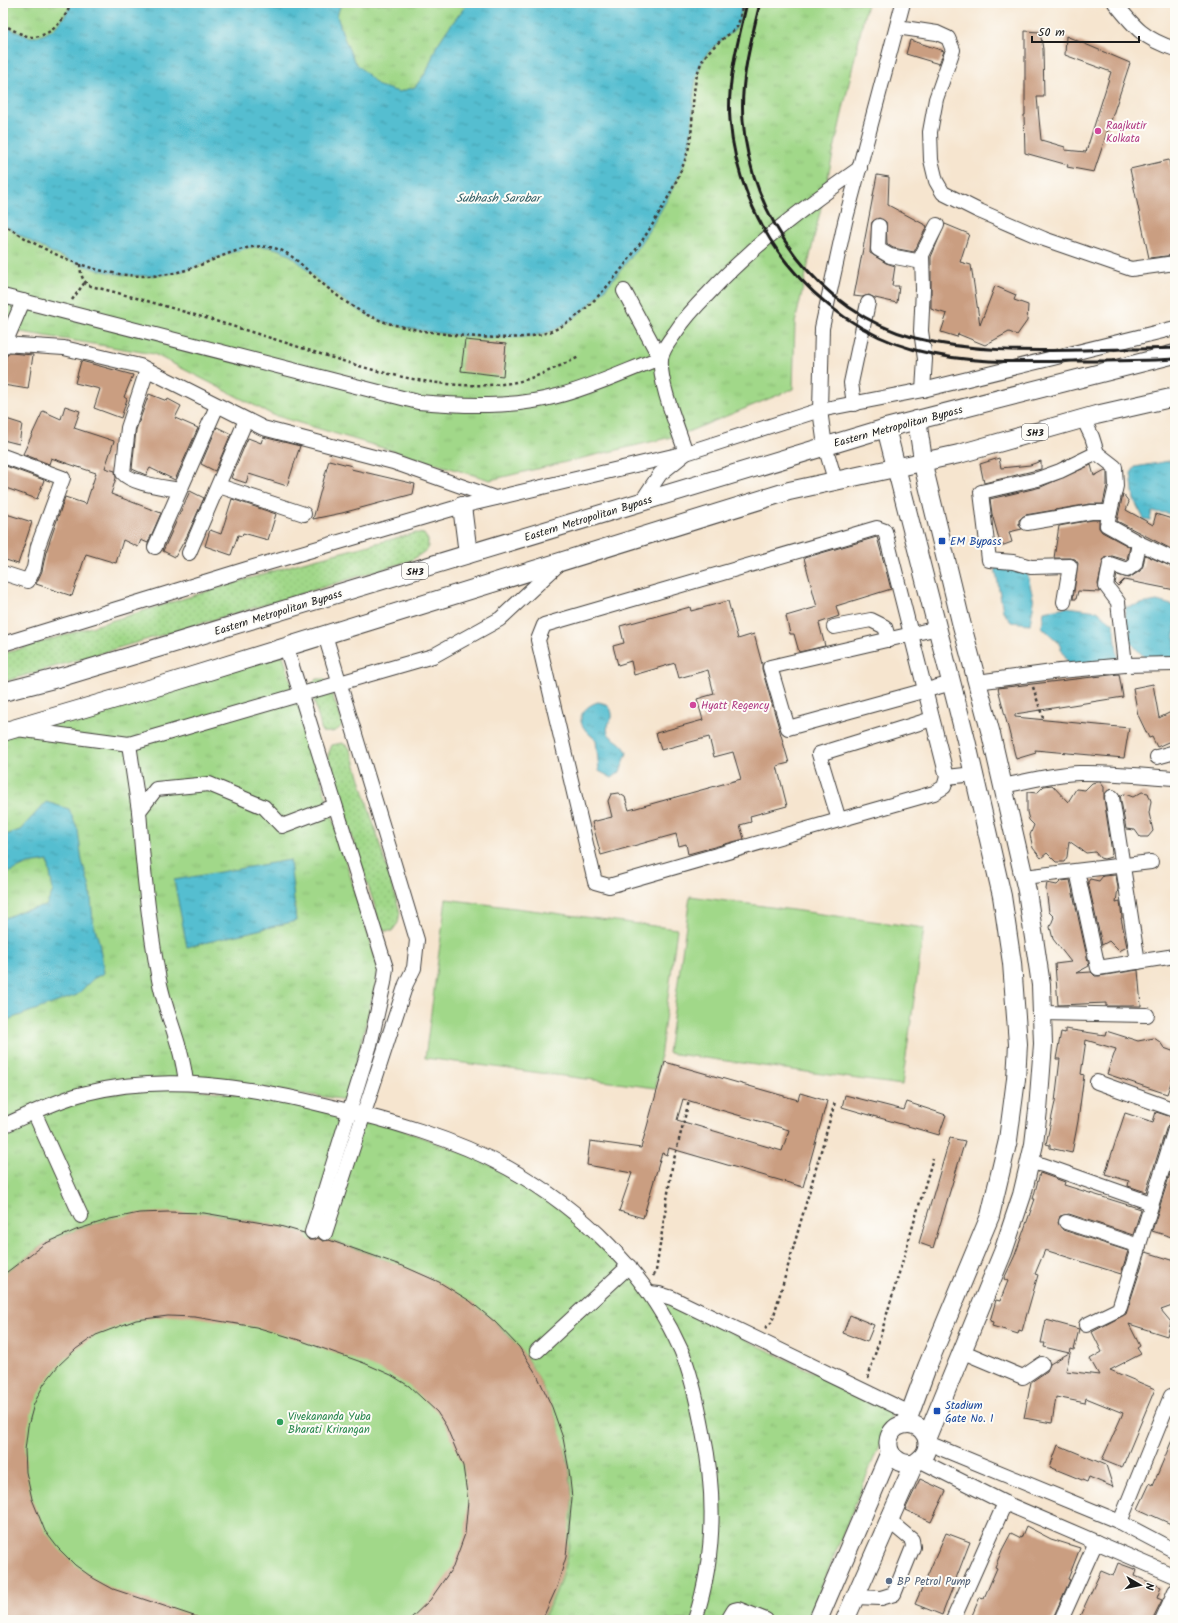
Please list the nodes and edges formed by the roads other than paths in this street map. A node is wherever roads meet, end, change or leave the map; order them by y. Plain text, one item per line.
1 (903, 3) edge
2 (1114, 3) edge
3 (897, 27) junction
4 (1175, 49) edge
5 (860, 168) junction
6 (936, 225) dead end
7 (879, 226) dead end
8 (922, 262) junction
9 (1175, 263) edge
10 (624, 291) dead end
11 (3, 296) edge
12 (23, 301) junction
13 (868, 303) dead end
14 (1175, 328) edge
15 (3, 344) edge
16 (3, 348) edge
17 (1175, 354) edge
18 (660, 358) junction
19 (146, 370) junction
20 (923, 390) junction
21 (1175, 397) edge
22 (854, 404) junction
23 (217, 406) junction
24 (820, 410) junction
25 (1084, 418) junction
26 (246, 420) junction
27 (917, 420) junction
28 (886, 428) junction
29 (825, 446) junction
30 (686, 453) junction
31 (1097, 453) junction
32 (3, 456) edge
33 (925, 461) junction
34 (896, 468) junction
35 (835, 480) junction
36 (219, 486) junction
37 (179, 490) junction
38 (495, 498) junction
39 (642, 501) junction
40 (462, 506) junction
41 (1110, 512) junction
42 (304, 514) dead end
43 (1027, 523) dead end
44 (1140, 544) junction
45 (155, 547) dead end
46 (189, 553) dead end
47 (468, 554) junction
48 (1175, 560) edge
49 (561, 562) junction
50 (3, 573) edge
51 (1064, 602) dead end
52 (834, 627) dead end
53 (938, 628) junction
54 (911, 634) junction
55 (325, 635) junction
56 (889, 640) junction
57 (3, 644) edge
58 (286, 647) junction
59 (1175, 664) edge
60 (1125, 665) junction
61 (977, 682) junction
62 (339, 683) junction
63 (952, 683) junction
64 (926, 691) junction
65 (3, 692) edge
66 (300, 694) junction
67 (932, 719) junction
68 (8, 730) edge
69 (129, 744) junction
70 (1175, 752) edge
71 (1157, 758) dead end
72 (974, 774) junction
73 (947, 777) junction
74 (1175, 778) edge
75 (1003, 786) junction
76 (1112, 797) dead end
77 (335, 806) junction
78 (139, 811) junction
79 (839, 820) junction
80 (1151, 862) dead end
81 (1122, 865) junction
82 (1077, 870) junction
83 (1024, 877) junction
84 (1175, 956) edge
85 (1038, 960) junction
86 (1138, 962) junction
87 (1012, 963) junction
88 (1041, 1013) junction
89 (1147, 1015) dead end
90 (1097, 1082) dead end
91 (186, 1083) junction
92 (1175, 1110) edge
93 (349, 1111) junction
94 (34, 1112) junction
95 (364, 1114) junction
96 (3, 1126) edge
97 (1175, 1129) edge
98 (1030, 1162) junction
99 (1151, 1203) junction
100 (81, 1216) dead end
101 (990, 1216) junction
102 (1066, 1222) dead end
103 (1013, 1224) junction
104 (1139, 1246) junction
105 (629, 1266) junction
106 (648, 1291) junction
107 (1086, 1325) dead end
108 (537, 1351) dead end
109 (961, 1351) junction
110 (1042, 1364) dead end
111 (1171, 1396) dead end
112 (908, 1418) junction
113 (927, 1440) junction
114 (890, 1452) junction
115 (916, 1462) junction
116 (1005, 1503) junction
117 (888, 1520) junction
118 (1120, 1522) junction
119 (1096, 1542) junction
120 (1174, 1548) edge
121 (1168, 1573) edge
122 (1175, 1591) edge
123 (855, 1598) junction
124 (695, 1620) edge
125 (728, 1620) edge
126 (766, 1620) edge
127 (818, 1620) edge
128 (845, 1620) edge
129 (952, 1620) edge
130 (1061, 1620) edge
131 (1162, 1620) edge

1 - 3 street
2 - 4 street
3 - 5 street
3 - 9 street
5 - 18 street
5 - 24 street
6 - 8 street
7 - 8 street
8 - 20 street
10 - 18 street
11 - 12 street
12 - 15 street
12 - 18 street
13 - 22 street
14 - 20 street
15 - 16 street
15 - 19 street
17 - 27 main road, Eastern Metropolitan Bypass / SH3
18 - 30 street
19 - 23 street
19 - 37 street
20 - 22 street
21 - 25 main road, SH3
22 - 24 street
23 - 26 street
23 - 37 street
24 - 29 street
24 - 30 street
25 - 31 street
25 - 33 main road, SH3
26 - 36 street
26 - 38 street
27 - 28 main road, Eastern Metropolitan Bypass / SH3
27 - 33 main road
28 - 29 main road, Eastern Metropolitan Bypass / SH3
28 - 34 main road
29 - 35 street
29 - 39 main road, Eastern Metropolitan Bypass / SH3
30 - 38 street
30 - 39 street
31 - 41 street
31 - 51 street
32 - 50 street
33 - 34 main road, SH3
33 - 61 main road
34 - 35 main road, SH3
34 - 53 main road
35 - 49 main road, SH3
36 - 42 street
36 - 46 street
37 - 45 street
38 - 40 street
39 - 47 main road, Eastern Metropolitan Bypass / SH3
40 - 47 main road
40 - 57 street
41 - 43 street
41 - 44 street
44 - 48 street
44 - 60 street
47 - 65 main road, Eastern Metropolitan Bypass / SH3
49 - 55 main road, SH3
49 - 62 street
52 - 56 street
53 - 54 street
53 - 63 main road
54 - 56 street
54 - 64 street
54 - 79 street
55 - 58 main road, SH3
55 - 62 street
56 - 64 street
58 - 66 street
58 - 68 main road, SH3
59 - 60 street
60 - 61 street
61 - 75 main road
62 - 66 street
62 - 95 street
63 - 64 street
63 - 72 main road
64 - 67 street
66 - 69 street
66 - 77 street
67 - 73 street
67 - 79 street
68 - 69 street
69 - 78 street
70 - 71 street
72 - 73 street
72 - 87 main road
73 - 79 street
74 - 75 street
75 - 83 main road
76 - 81 street
77 - 78 street
77 - 93 street
78 - 91 street
80 - 81 street
81 - 82 street
81 - 86 street
82 - 83 street
82 - 86 street
83 - 85 main road
84 - 86 street
85 - 87 main road
85 - 88 main road
87 - 101 main road
88 - 89 street
88 - 98 main road
90 - 92 street
91 - 93 street
91 - 94 street
93 - 95 street
93 - 95 street
94 - 96 street
94 - 100 street
95 - 105 street
97 - 99 street
98 - 99 street
98 - 103 main road
99 - 104 street
101 - 103 main road
101 - 112 main road
102 - 104 street
103 - 109 main road
104 - 107 street
105 - 106 street
105 - 108 street
106 - 112 street
106 - 124 street
109 - 110 street
109 - 113 main road
111 - 118 street
112 - 113 main road
112 - 114 main road
113 - 115 main road
113 - 118 street
114 - 115 main road
114 - 127 main road
115 - 116 street
115 - 117 main road
116 - 119 street
116 - 129 street
117 - 123 main road
117 - 123 street
118 - 120 street
119 - 121 street
119 - 130 street
120 - 121 street
122 - 131 street
123 - 128 main road
125 - 126 street

